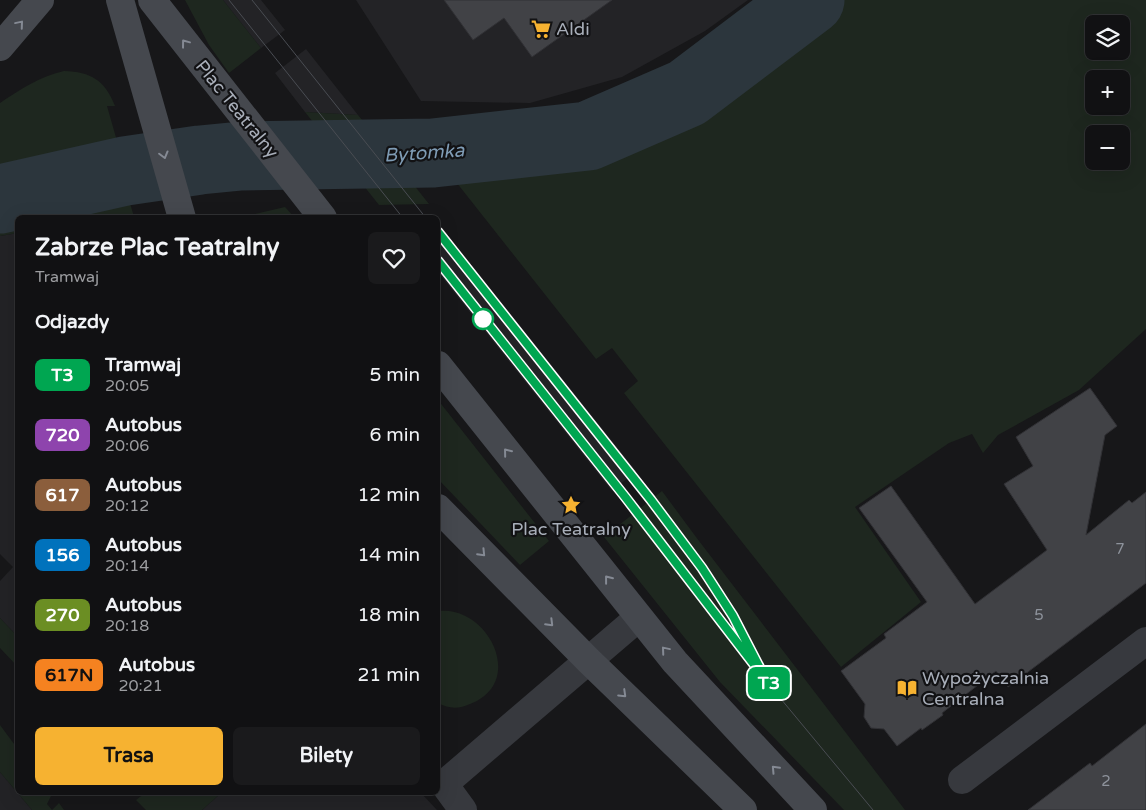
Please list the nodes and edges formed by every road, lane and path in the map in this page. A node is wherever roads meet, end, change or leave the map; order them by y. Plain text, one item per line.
1 (40, 0) edge
2 (120, 0) edge
3 (152, 0) edge
4 (0, 47) edge
5 (319, 212) edge
6 (180, 213) edge
7 (440, 368) edge
8 (440, 510) edge
9 (638, 618) junction
10 (1146, 641) edge
11 (588, 660) junction
12 (962, 780) dead end
13 (462, 810) edge
14 (743, 810) edge
15 (813, 810) edge

4 -> 1 main road
2 -> 6 main road
5 -> 3 main road, Plac Teatralny
9 -> 7 main road
8 -> 11 main road
9 - 11 street
15 -> 9 main road
10 - 12 street
11 - 13 street
11 -> 14 main road

